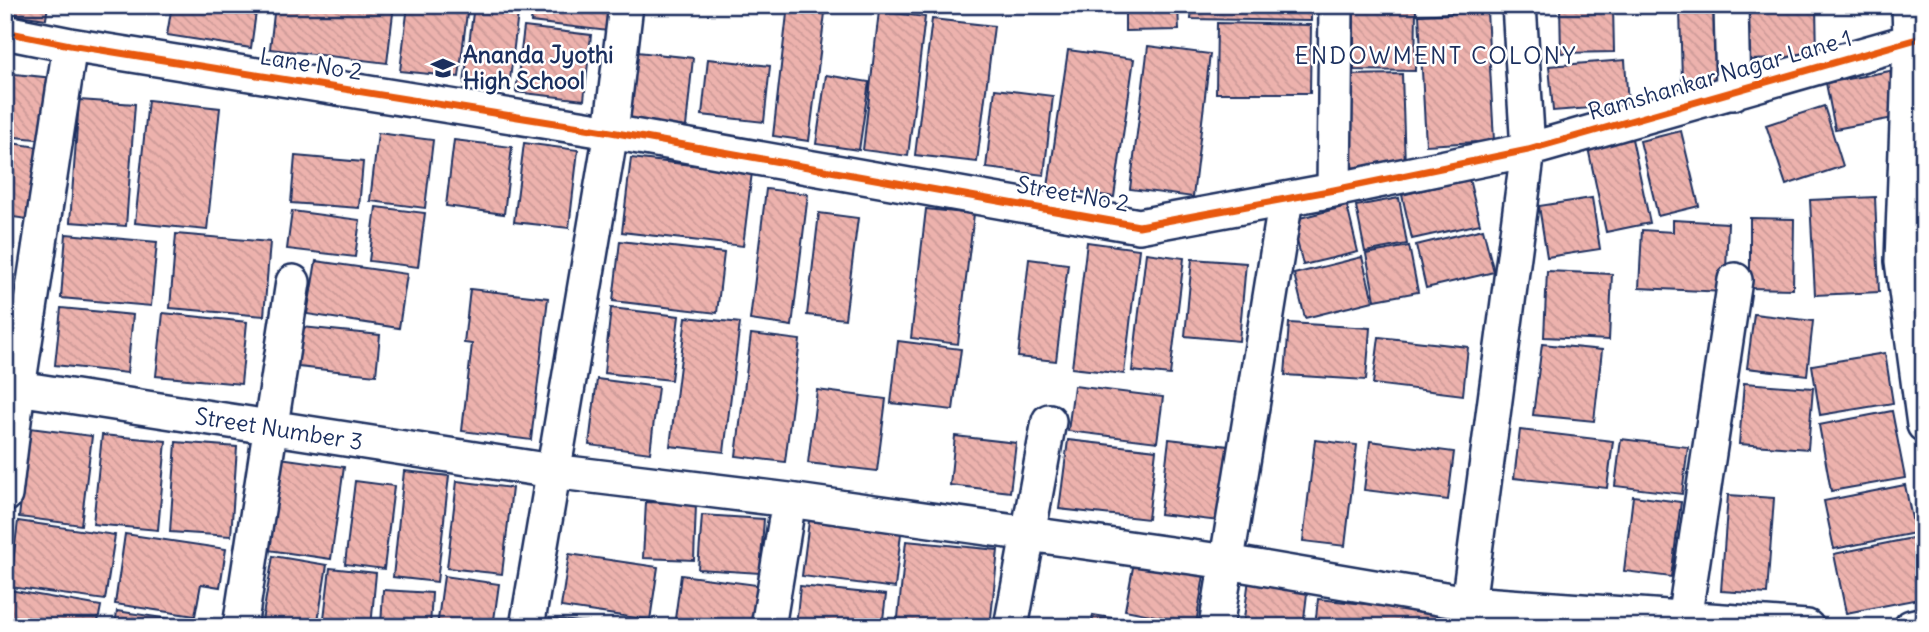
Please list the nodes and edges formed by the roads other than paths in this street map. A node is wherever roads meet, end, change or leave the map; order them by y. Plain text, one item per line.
1 (626, 5) edge
2 (1336, 5) edge
3 (1519, 5) edge
4 (1731, 5) edge
5 (1909, 5) edge
6 (5, 32) edge
7 (1917, 38) edge
8 (70, 45) junction
9 (1733, 93) junction
10 (611, 132) junction
11 (1528, 150) junction
12 (1334, 190) junction
13 (1286, 199) junction
14 (1913, 261) edge
15 (1735, 280) dead end
16 (293, 282) dead end
17 (11, 387) edge
18 (1049, 421) dead end
19 (1924, 425) edge
20 (271, 428) junction
21 (552, 471) junction
22 (5, 495) edge
23 (789, 500) junction
24 (1027, 534) junction
25 (1227, 562) junction
26 (1467, 615) edge
27 (1683, 623) edge
28 (1924, 624) edge
29 (240, 627) edge
30 (527, 627) edge
31 (768, 627) edge
32 (1011, 627) edge
33 (1216, 627) edge
34 (1807, 627) edge
35 (1912, 627) edge

1 - 10 street
2 - 12 street
3 - 11 street
4 - 9 street
5 - 7 street
6 - 8 street, Lane No 2
7 - 9 street, Ramshankar Nagar Lane 1
7 - 14 street
8 - 10 street, Lane No 2
8 - 17 street
9 - 11 street, Ramshankar Nagar Lane 1
10 - 13 street, Street No 2
10 - 21 street
11 - 12 street, Street No 2
11 - 26 street
12 - 13 street, Street No 2
13 - 25 street
14 - 19 street
15 - 27 street
16 - 20 street
17 - 20 street, Street Number 3
17 - 22 street
18 - 24 street
20 - 21 street, Street Number 3
20 - 29 street
21 - 23 street, Street Number 3
21 - 30 street
23 - 24 street, Street Number 3
23 - 31 street
24 - 25 street, Street Number 3
24 - 32 street
25 - 26 street, Street Number 3
25 - 33 street
26 - 27 street, Street Number 3
27 - 34 street, Street Number 3
28 - 35 street

